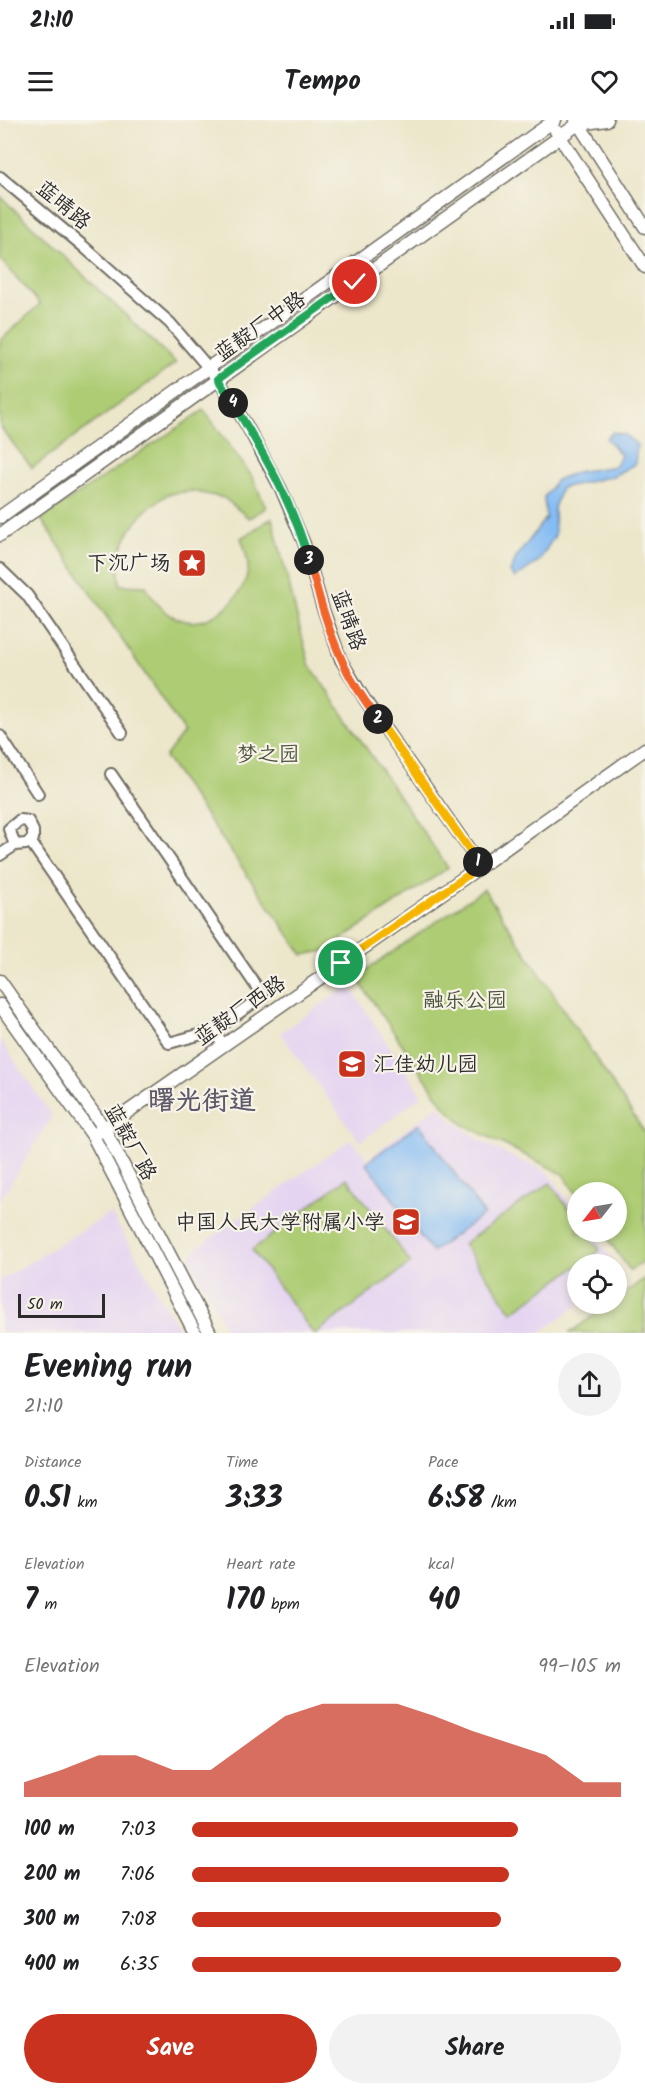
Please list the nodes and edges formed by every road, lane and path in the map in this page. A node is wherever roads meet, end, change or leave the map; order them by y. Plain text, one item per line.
1 (608, 120) edge
2 (552, 121) edge
3 (577, 122) edge
4 (560, 137) junction
5 (0, 177) edge
6 (645, 227) edge
7 (645, 267) edge
8 (209, 367) junction
9 (218, 379) junction
10 (0, 517) edge
11 (0, 535) edge
12 (0, 569) edge
13 (122, 734) dead end
14 (0, 736) edge
15 (645, 749) edge
16 (111, 774) dead end
17 (38, 794) dead end
18 (30, 841) junction
19 (15, 844) junction
20 (0, 855) edge
21 (481, 866) junction
22 (0, 981) edge
23 (0, 1005) edge
24 (213, 1031) junction
25 (224, 1045) junction
26 (99, 1132) junction
27 (195, 1333) edge
28 (210, 1333) edge

1 - 3 street, 蓝靛厂中路
2 - 4 street
2 - 8 street, 蓝靛厂中路
3 - 4 street, 蓝靛厂中路
3 - 6 street
4 - 7 street
4 - 9 street, 蓝靛厂中路
5 - 8 street, 蓝晴路
8 - 9 street, 蓝晴路
8 - 10 street, 蓝靛厂中路
9 - 11 street, 蓝靛厂中路
9 - 21 street, 蓝晴路
12 - 13 street
14 - 17 street
15 - 21 street, 蓝靛厂西路
16 - 24 street
18 - 19 street
18 - 19 street
18 - 24 street
19 - 20 street
21 - 25 street, 蓝靛厂西路
22 - 26 street, 蓝靛厂路
23 - 26 street, 蓝靛厂路
24 - 25 street
25 - 26 street, 蓝靛厂西路
26 - 27 street, 蓝靛厂路
26 - 28 street, 蓝靛厂路

